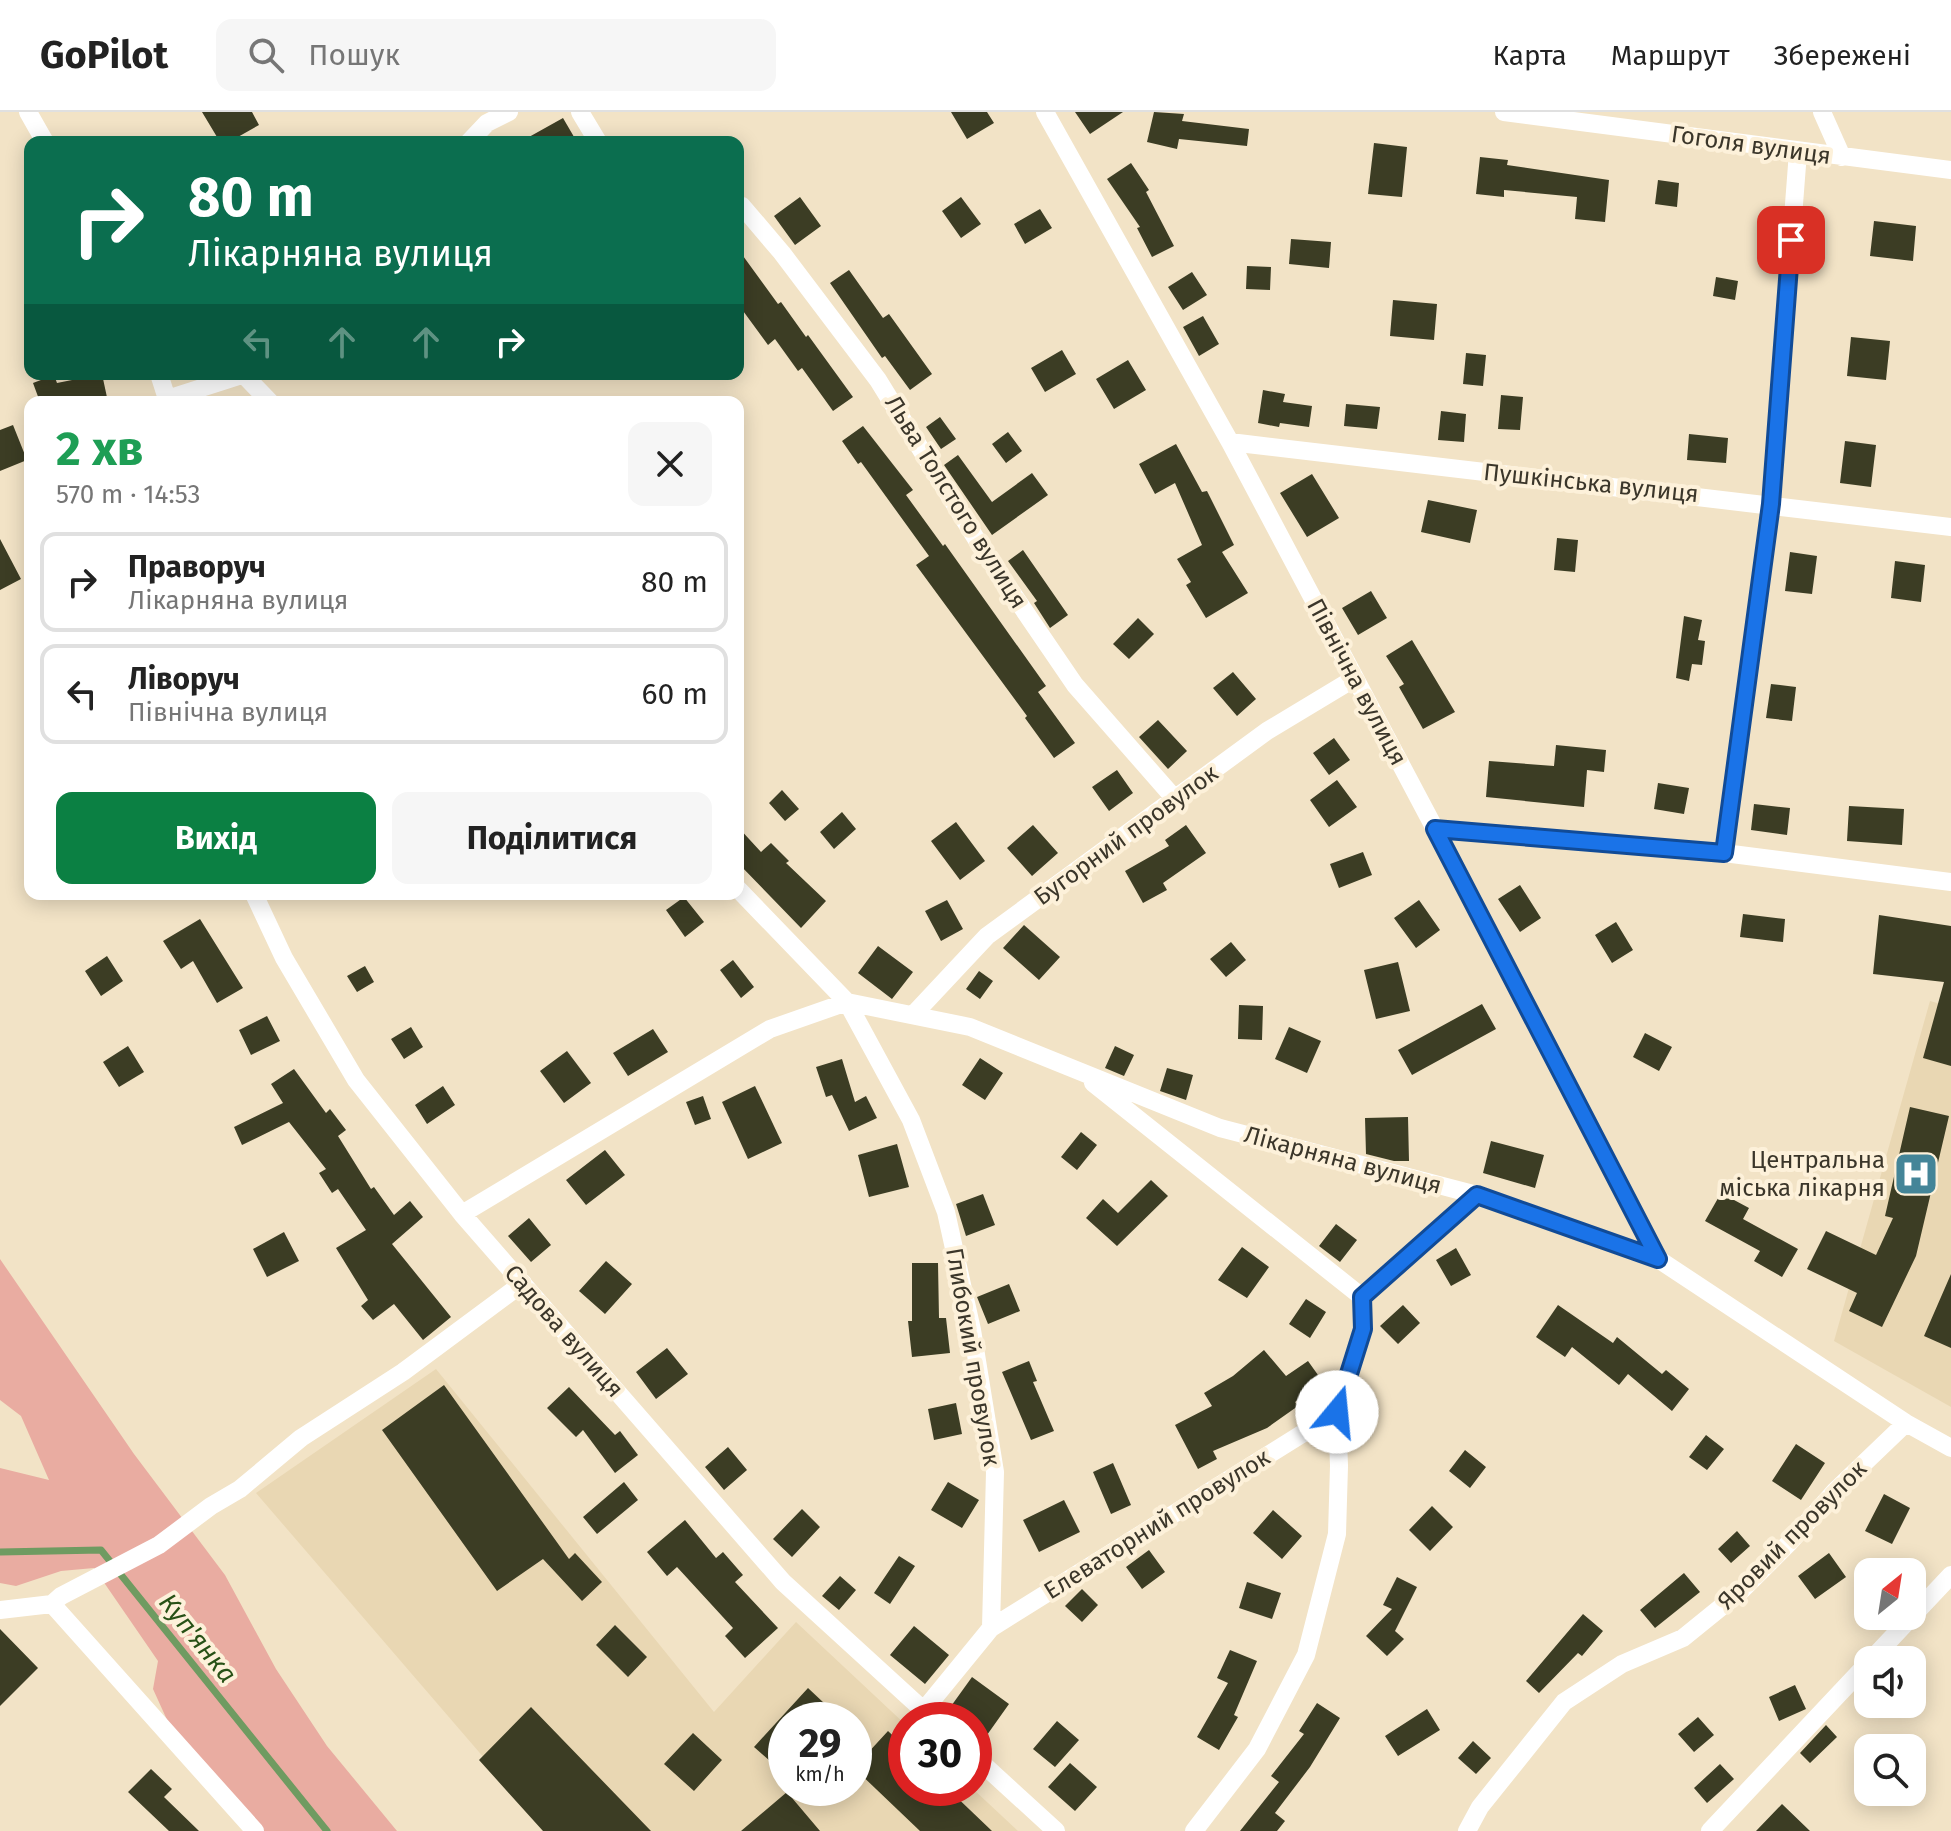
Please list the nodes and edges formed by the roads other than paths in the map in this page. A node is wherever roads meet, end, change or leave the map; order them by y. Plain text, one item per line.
1 (28, 112) edge
2 (509, 112) edge
3 (580, 112) edge
4 (1045, 112) edge
5 (1504, 112) edge
6 (1822, 112) edge
7 (42, 136) edge
8 (475, 136) edge
9 (594, 136) edge
10 (1798, 152) junction
11 (1842, 157) junction
12 (1951, 170) edge
13 (744, 208) edge
14 (228, 380) edge
15 (250, 380) edge
16 (182, 396) edge
17 (265, 396) edge
18 (1230, 442) junction
19 (1771, 504) junction
20 (1951, 527) edge
21 (1355, 678) junction
22 (1175, 799) junction
23 (1435, 829) junction
24 (1724, 853) junction
25 (1951, 882) edge
26 (744, 895) edge
27 (257, 900) edge
28 (847, 1002) junction
29 (914, 1014) junction
30 (1078, 1072) junction
31 (1477, 1195) junction
32 (462, 1214) junction
33 (1658, 1259) junction
34 (523, 1283) junction
35 (1362, 1297) junction
36 (1337, 1412) junction
37 (1906, 1423) junction
38 (1951, 1448) edge
39 (1951, 1575) edge
40 (52, 1604) junction
41 (0, 1610) edge
42 (991, 1628) junction
43 (1884, 1646) edge
44 (1854, 1678) edge
45 (915, 1702) edge
46 (938, 1702) edge
47 (992, 1772) edge
48 (255, 1831) edge
49 (1056, 1831) edge
50 (1194, 1831) edge
51 (1467, 1831) edge
52 (1710, 1831) edge

1 - 7 street
2 - 8 street
3 - 9 street
4 - 18 street, Північна вулиця
5 - 10 street, Гоголя вулиця
6 - 11 street
10 - 11 street, Гоголя вулиця
10 - 19 street
11 - 12 street, Гоголя вулиця
13 - 22 street, Льва Толстого вулиця
14 - 16 street
15 - 17 street
18 - 19 street, Пушкінська вулиця
18 - 21 street, Північна вулиця
19 - 20 street, Пушкінська вулиця
19 - 24 street
21 - 22 street, Бугорний провулок
21 - 23 street, Північна вулиця
22 - 29 street, Бугорний провулок
23 - 24 street
23 - 33 street, Північна вулиця
24 - 25 street
26 - 28 street
27 - 32 street, Садова вулиця
28 - 29 street, Лікарняна вулиця
28 - 32 street
28 - 42 street, Глибокий провулок
29 - 30 street, Лікарняна вулиця
30 - 31 street, Лікарняна вулиця
30 - 35 street
31 - 33 street, Лікарняна вулиця
31 - 35 street
32 - 34 street, Садова вулиця
33 - 37 street, Лікарняна вулиця
34 - 40 street
34 - 45 street, Садова вулиця
35 - 36 street
36 - 42 street, Елеваторний провулок
36 - 50 street
37 - 38 street, Лікарняна вулиця
37 - 51 street, Яровий провулок
39 - 43 street
40 - 41 street
40 - 48 street
42 - 46 street
44 - 52 street
47 - 49 street

